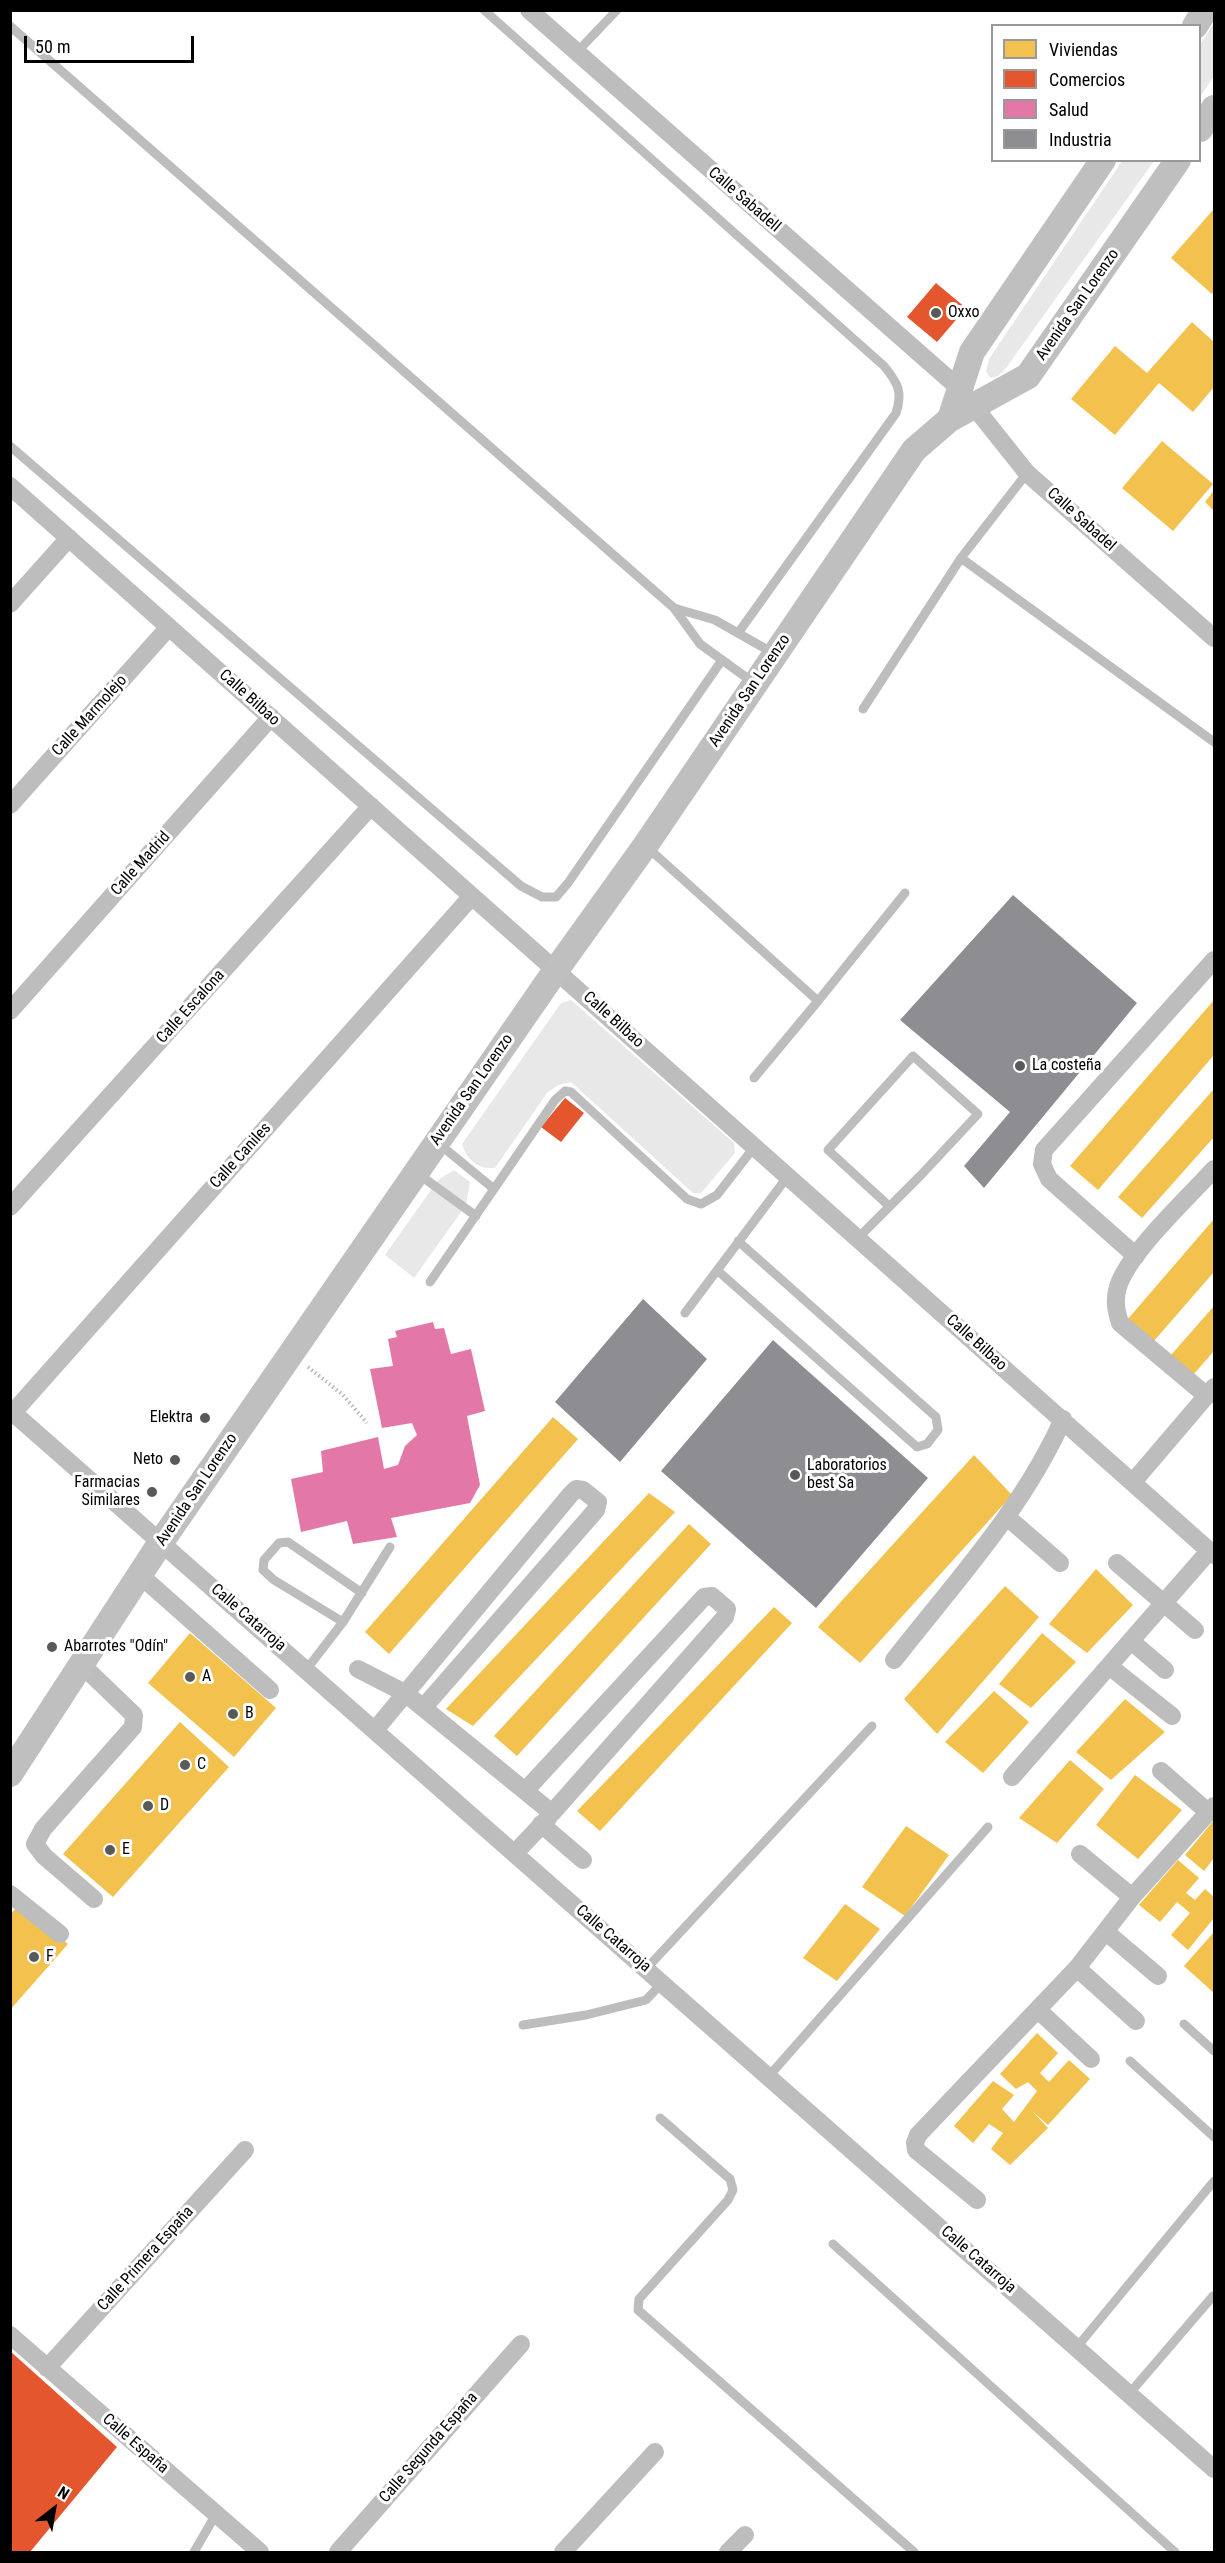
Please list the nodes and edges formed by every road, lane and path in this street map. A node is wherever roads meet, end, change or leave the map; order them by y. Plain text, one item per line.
1 (484, 10) edge
2 (529, 10) edge
3 (617, 10) edge
4 (1205, 10) edge
5 (1195, 24) edge
6 (10, 26) edge
7 (576, 52) junction
8 (1215, 108) edge
9 (1201, 128) edge
10 (1102, 162) edge
11 (1177, 162) edge
12 (968, 397) junction
13 (10, 446) edge
14 (1027, 473) junction
15 (10, 486) edge
16 (69, 538) junction
17 (961, 558) junction
18 (10, 604) edge
19 (674, 608) junction
20 (169, 627) junction
21 (738, 633) junction
22 (1215, 638) edge
23 (776, 655) junction
24 (722, 660) junction
25 (755, 684) junction
26 (863, 709) dead end
27 (271, 717) junction
28 (1215, 742) edge
29 (10, 805) edge
30 (371, 806) junction
31 (645, 846) junction
32 (905, 893) dead end
33 (472, 896) junction
34 (1215, 960) edge
35 (556, 970) junction
36 (818, 1001) junction
37 (10, 1011) edge
38 (754, 1078) dead end
39 (436, 1142) junction
40 (755, 1146) junction
41 (1215, 1169) edge
42 (416, 1172) junction
43 (788, 1176) junction
44 (494, 1189) junction
45 (889, 1206) junction
46 (10, 1207) edge
47 (476, 1216) junction
48 (858, 1238) junction
49 (738, 1241) junction
50 (1136, 1256) junction
51 (718, 1271) junction
52 (430, 1282) dead end
53 (685, 1313) dead end
54 (290, 1355) junction
55 (1211, 1392) edge
56 (12, 1413) edge
57 (1063, 1419) junction
58 (368, 1424) dead end
59 (1133, 1482) junction
60 (1007, 1516) junction
61 (161, 1542) junction
62 (390, 1547) dead end
63 (1212, 1552) edge
64 (1060, 1563) dead end
65 (1117, 1563) dead end
66 (141, 1576) junction
67 (362, 1593) junction
68 (1163, 1604) junction
69 (344, 1622) junction
70 (1195, 1630) dead end
71 (1131, 1641) junction
72 (894, 1660) dead end
73 (82, 1665) junction
74 (1109, 1666) junction
75 (358, 1669) dead end
76 (306, 1670) junction
77 (1166, 1670) dead end
78 (270, 1690) dead end
79 (405, 1693) junction
80 (423, 1708) junction
81 (1172, 1716) dead end
82 (872, 1726) dead end
83 (375, 1730) junction
84 (1161, 1771) dead end
85 (10, 1774) edge
86 (1012, 1777) dead end
87 (525, 1791) junction
88 (1212, 1810) edge
89 (547, 1819) junction
90 (988, 1827) dead end
91 (514, 1853) junction
92 (1080, 1854) dead end
93 (583, 1860) dead end
94 (10, 1894) edge
95 (1132, 1897) junction
96 (94, 1899) dead end
97 (1106, 1932) junction
98 (60, 1934) dead end
99 (1077, 1968) junction
100 (646, 1969) junction
101 (1158, 1976) dead end
102 (662, 1983) junction
103 (1038, 2010) junction
104 (1136, 2022) dead end
105 (1184, 2024) dead end
106 (523, 2025) dead end
107 (1215, 2051) edge
108 (1091, 2059) dead end
109 (1130, 2061) dead end
110 (769, 2076) junction
111 (660, 2118) dead end
112 (1215, 2137) edge
113 (245, 2150) dead end
114 (1215, 2181) edge
115 (977, 2200) dead end
116 (833, 2244) dead end
117 (1213, 2296) dead end
118 (10, 2335) edge
119 (521, 2344) dead end
120 (1077, 2347) junction
121 (47, 2368) junction
122 (1129, 2394) junction
123 (656, 2452) dead end
124 (1215, 2469) edge
125 (216, 2514) junction
126 (745, 2535) dead end
127 (194, 2553) edge
128 (260, 2553) edge
129 (338, 2553) edge
130 (563, 2553) edge
131 (728, 2553) edge
132 (914, 2553) edge
133 (1176, 2553) edge

1 - 21 lane
2 - 7 street, Calle Sabadell
3 - 7 lane
4 - 5 main road
6 - 19 lane
7 - 12 street, Calle Sabadell
8 - 9 main road
10 - 12 main road, Avenida San Lorenzo
11 - 12 main road, Avenida San Lorenzo
12 - 14 street, Calle Sabadel
12 - 23 main road, Avenida San Lorenzo
13 - 24 lane
14 - 17 lane
14 - 22 street, Calle Sabadel
15 - 16 street, Calle Bilbao
16 - 18 street
16 - 20 street, Calle Bilbao
17 - 26 lane
17 - 28 lane
19 - 21 lane
19 - 24 lane
20 - 27 street, Calle Bilbao
20 - 29 street, Calle Marmolejo
21 - 23 lane
23 - 25 main road, Avenida San Lorenzo
24 - 25 lane
25 - 31 main road, Avenida San Lorenzo
27 - 30 street, Calle Bilbao
27 - 37 street, Calle Madrid
30 - 33 street, Calle Bilbao
30 - 46 street, Calle Escalona
31 - 35 main road, Avenida San Lorenzo
31 - 36 lane
32 - 36 lane
33 - 35 street, Calle Bilbao
33 - 56 street, Calle Caniles
34 - 50 street
35 - 39 main road, Avenida San Lorenzo
35 - 40 street, Calle Bilbao
36 - 38 lane
39 - 42 main road, Avenida San Lorenzo
39 - 44 lane
40 - 43 street, Calle Bilbao
40 - 44 lane
41 - 50 street
42 - 47 lane
42 - 54 main road, Avenida San Lorenzo
43 - 48 street, Calle Bilbao
43 - 49 lane
44 - 47 lane
45 - 45 lane
45 - 48 lane
47 - 52 lane
48 - 57 street, Calle Bilbao
49 - 51 lane
49 - 51 lane
50 - 55 street
51 - 53 lane
54 - 58 path
54 - 61 main road, Avenida San Lorenzo
55 - 59 street
56 - 61 street, Calle Catarroja
57 - 59 street, Calle Bilbao
57 - 60 street
59 - 63 street, Calle Bilbao
60 - 64 street
60 - 72 street
61 - 66 main road, Avenida San Lorenzo
61 - 76 street, Calle Catarroja
62 - 67 lane
63 - 68 street
65 - 68 street
66 - 73 main road, Avenida San Lorenzo
66 - 78 street
67 - 69 lane
67 - 69 lane
68 - 70 street
68 - 71 street
69 - 76 lane
71 - 74 street
71 - 77 street
73 - 85 main road, Avenida San Lorenzo
73 - 96 street
74 - 81 street
74 - 86 street
75 - 79 street
76 - 83 street, Calle Catarroja
79 - 80 street
79 - 80 street
79 - 83 street
80 - 87 street
82 - 100 lane
83 - 91 street, Calle Catarroja
84 - 88 street
87 - 89 street
87 - 89 street
88 - 95 street
89 - 91 street
89 - 93 street
90 - 110 lane
91 - 100 street, Calle Catarroja
92 - 95 street
94 - 98 street
95 - 97 street
97 - 99 street
97 - 101 street
99 - 103 street
99 - 104 street
100 - 102 street, Calle Catarroja
102 - 106 lane
102 - 110 street, Calle Catarroja
103 - 108 street
103 - 115 street
105 - 107 lane
109 - 112 lane
110 - 120 street, Calle Catarroja
111 - 132 lane
113 - 121 street, Calle Primera España
114 - 120 lane
116 - 133 lane
117 - 122 lane
118 - 121 street, Calle España
119 - 129 street, Calle Segunda España
120 - 122 street, Calle Catarroja
121 - 125 street, Calle España
122 - 124 street, Calle Catarroja
123 - 130 street
125 - 127 lane
125 - 128 street, Calle España
126 - 131 street

